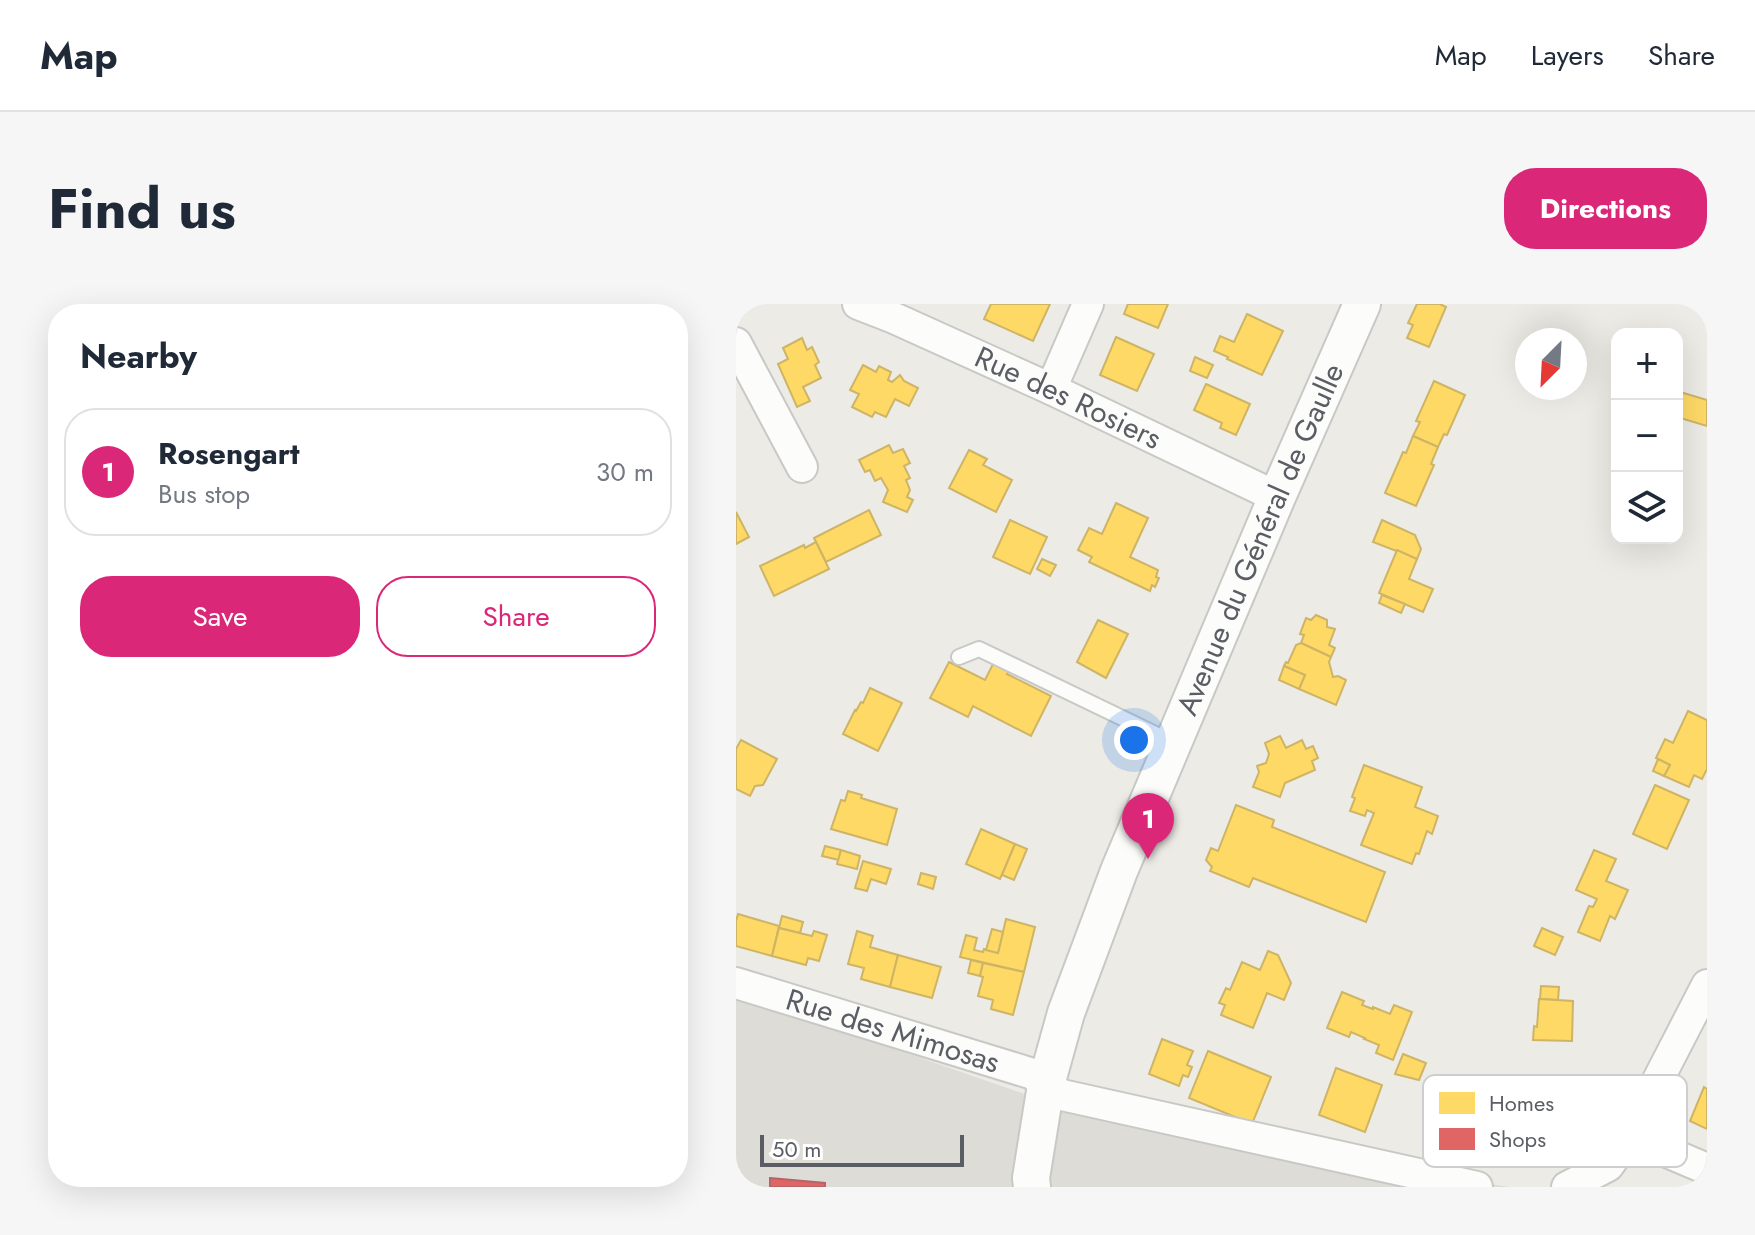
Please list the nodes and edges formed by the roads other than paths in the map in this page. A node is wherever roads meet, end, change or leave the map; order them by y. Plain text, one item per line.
1 (858, 304) edge
2 (1088, 304) edge
3 (1362, 304) edge
4 (736, 343) edge
5 (1051, 389) junction
6 (802, 467) dead end
7 (1277, 497) junction
8 (959, 657) dead end
9 (1172, 743) junction
10 (736, 983) edge
11 (1707, 985) edge
12 (1661, 1075) edge
13 (1046, 1085) junction
14 (1687, 1160) edge
15 (1606, 1167) edge
16 (1707, 1169) edge
17 (1032, 1187) edge
18 (1477, 1187) edge
19 (1567, 1187) edge

1 - 5 street, Rue des Rosiers
2 - 5 street
3 - 7 street, Avenue du Général de Gaulle
4 - 6 street
5 - 7 street, Rue des Rosiers
7 - 9 street, Avenue du Général de Gaulle
8 - 9 lane
9 - 13 street, Avenue du Général de Gaulle
10 - 13 street, Rue des Mimosas
11 - 12 street
13 - 17 street, Avenue du Général de Gaulle
13 - 18 street, Rue des Mimosas
14 - 16 street
15 - 19 street

